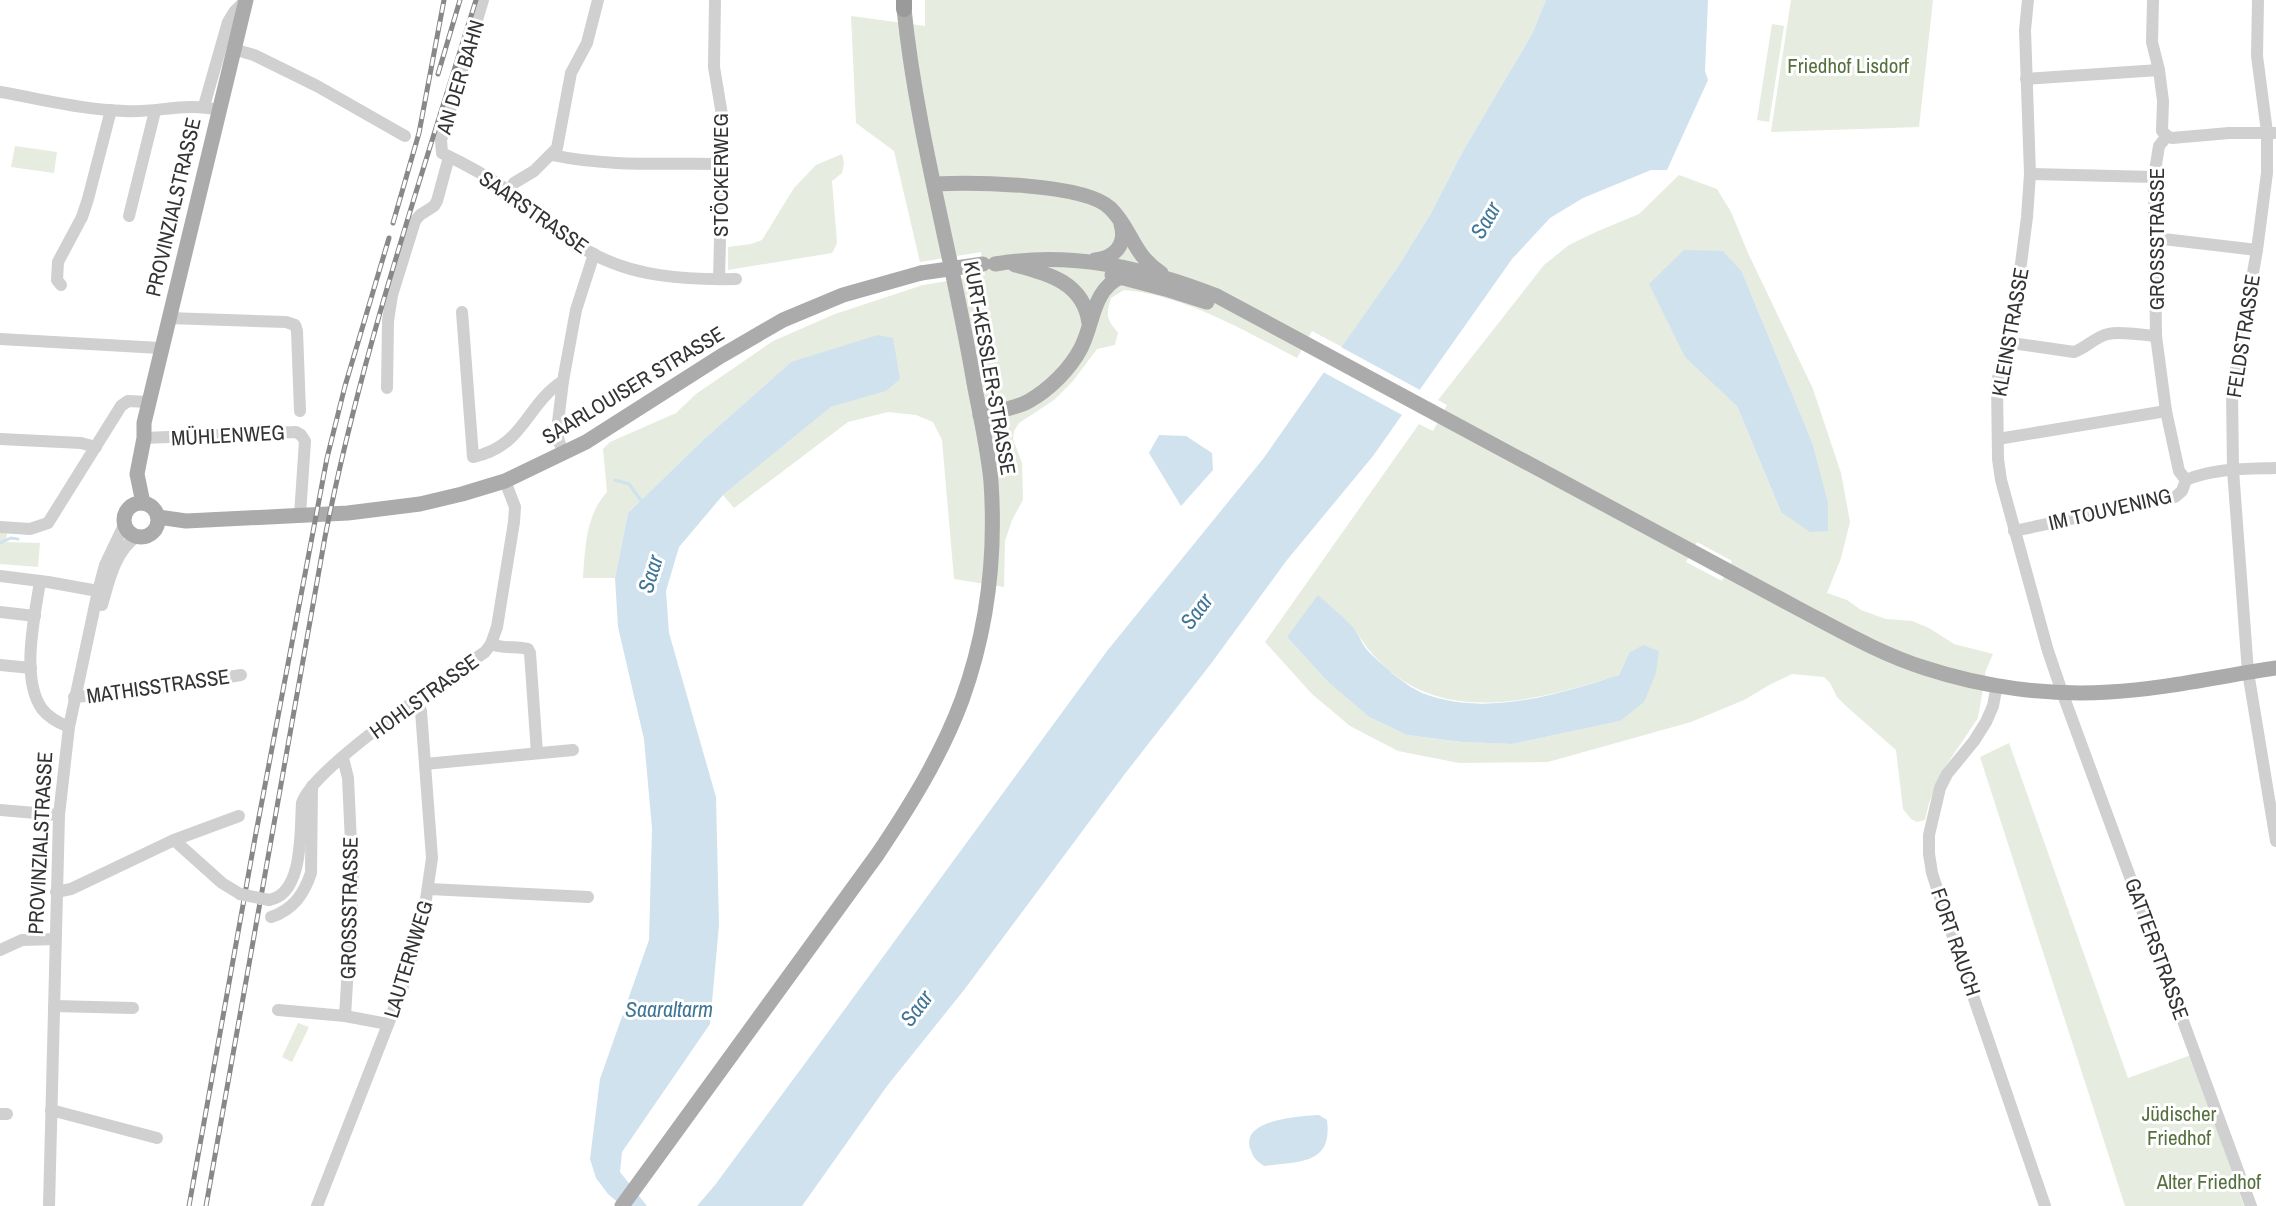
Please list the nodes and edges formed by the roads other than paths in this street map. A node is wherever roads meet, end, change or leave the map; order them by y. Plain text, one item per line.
1 (483, 0) edge
2 (598, 0) edge
3 (715, 0) edge
4 (2028, 0) edge
5 (2153, 0) edge
6 (2258, 0) edge
7 (246, 1) edge
8 (904, 4) edge
9 (233, 49) junction
10 (2159, 70) junction
11 (2026, 79) junction
12 (0, 92) edge
13 (211, 108) junction
14 (111, 110) junction
15 (155, 111) junction
16 (2272, 132) edge
17 (405, 136) dead end
18 (2167, 136) junction
19 (445, 155) junction
20 (552, 155) junction
21 (722, 164) junction
22 (2030, 174) junction
23 (2154, 177) junction
24 (934, 184) junction
25 (508, 191) junction
26 (129, 216) dead end
27 (1120, 221) junction
28 (2155, 238) junction
29 (2257, 249) junction
30 (594, 254) junction
31 (1087, 261) junction
32 (989, 264) junction
33 (1014, 265) junction
34 (1121, 277) junction
35 (719, 279) junction
36 (736, 279) dead end
37 (1178, 281) junction
38 (60, 285) dead end
39 (462, 312) dead end
40 (168, 318) junction
41 (1089, 323) junction
42 (1269, 325) junction
43 (2156, 336) junction
44 (0, 339) edge
45 (2005, 342) junction
46 (160, 348) junction
47 (563, 381) junction
48 (387, 388) dead end
49 (148, 402) junction
50 (300, 411) dead end
51 (2166, 411) junction
52 (980, 415) junction
53 (144, 430) junction
54 (0, 439) edge
55 (1998, 439) junction
56 (96, 447) junction
57 (564, 453) junction
58 (2276, 468) edge
59 (2233, 470) junction
60 (2186, 480) junction
61 (505, 481) junction
62 (132, 512) junction
63 (300, 515) junction
64 (157, 522) junction
65 (0, 527) edge
66 (2014, 531) junction
67 (137, 536) junction
68 (0, 576) edge
69 (40, 580) junction
70 (98, 591) junction
71 (0, 612) edge
72 (35, 616) junction
73 (492, 644) junction
74 (87, 648) junction
75 (0, 665) edge
76 (31, 668) junction
77 (2276, 669) edge
78 (2248, 672) junction
79 (241, 675) dead end
80 (1997, 685) junction
81 (2062, 692) junction
82 (74, 698) junction
83 (416, 700) junction
84 (69, 727) junction
85 (573, 750) dead end
86 (537, 753) junction
87 (343, 758) junction
88 (425, 764) junction
89 (312, 786) junction
90 (0, 810) edge
91 (58, 815) junction
92 (239, 816) dead end
93 (174, 840) junction
94 (2276, 841) edge
95 (429, 889) junction
96 (56, 892) junction
97 (588, 897) dead end
98 (271, 917) dead end
99 (55, 939) junction
100 (0, 950) edge
101 (54, 1006) junction
102 (133, 1008) dead end
103 (278, 1010) dead end
104 (345, 1016) junction
105 (388, 1024) junction
106 (51, 1110) junction
107 (158, 1138) dead end
108 (49, 1206) edge
109 (317, 1206) edge
110 (622, 1206) edge
111 (2045, 1206) edge
112 (2251, 1206) edge

1 - 19 street, AN DER BAHN
2 - 20 street
3 - 21 street, STÖCKERWEG
4 - 11 street, KLEINSTRASSE
5 - 10 street
6 - 16 street, FELDSTRASSE
7 - 9 main road, PROVINZIALSTRASSE
7 - 13 street, PROVINZIALSTRASSE
8 - 24 main road, KURT-KESSLER-STRASSE
9 - 13 main road, PROVINZIALSTRASSE
9 - 17 street
10 - 11 street
10 - 18 street
11 - 22 street, KLEINSTRASSE
12 - 14 street
13 - 15 street
13 - 40 main road, PROVINZIALSTRASSE
14 - 15 street
14 - 38 street
15 - 26 street
16 - 18 street
16 - 29 street, FELDSTRASSE
18 - 23 street, GROSSSTRASSE
19 - 25 street, SAARSTRASSE
19 - 48 street, AN DER BAHN
20 - 21 street
20 - 25 street
21 - 35 street, STÖCKERWEG
22 - 23 street
22 - 45 street, KLEINSTRASSE
23 - 28 street, GROSSSTRASSE
24 - 27 main road
24 - 52 main road, KURT-KESSLER-STRASSE
25 - 30 street, SAARSTRASSE
27 - 31 main road
27 - 37 main road
28 - 29 street
28 - 43 street, GROSSSTRASSE
29 - 59 street, FELDSTRASSE
30 - 35 street, SAARSTRASSE
30 - 47 street
31 - 32 main road
31 - 37 main road
32 - 33 main road
32 - 57 main road, SAARLOUISER STRASSE, bridge
33 - 34 main road
33 - 41 main road
34 - 41 main road
34 - 42 main road
35 - 36 street, SAARSTRASSE
37 - 42 main road
39 - 47 street
40 - 46 main road, PROVINZIALSTRASSE
40 - 50 street
41 - 52 main road
42 - 80 main road
43 - 45 street
43 - 51 street, GROSSSTRASSE
44 - 46 street
45 - 55 street, KLEINSTRASSE
46 - 49 main road, PROVINZIALSTRASSE
47 - 57 street
49 - 53 main road, PROVINZIALSTRASSE
49 - 56 street
51 - 55 street
51 - 60 street, GROSSSTRASSE
52 - 110 main road, KURT-KESSLER-STRASSE
53 - 62 main road, PROVINZIALSTRASSE
53 - 63 street, MÜHLENWEG
54 - 56 street
55 - 66 street, KLEINSTRASSE
56 - 65 street
57 - 61 main road, SAARLOUISER STRASSE
58 - 59 street, IM TOUVENING
59 - 60 street, IM TOUVENING
59 - 78 street, FELDSTRASSE
60 - 66 street, IM TOUVENING
61 - 63 main road, SAARLOUISER STRASSE
61 - 73 street, HOHLSTRASSE
62 - 64 main road
62 - 67 main road
62 - 70 street, PROVINZIALSTRASSE
63 - 64 main road, SAARLOUISER STRASSE
64 - 67 main road
66 - 81 street, KLEINSTRASSE
67 - 74 street, PROVINZIALSTRASSE
68 - 69 street
69 - 70 street
69 - 72 street
70 - 74 street, PROVINZIALSTRASSE
71 - 72 street
72 - 76 street
73 - 83 street, HOHLSTRASSE
73 - 86 street
74 - 82 street, PROVINZIALSTRASSE
75 - 76 street
76 - 84 street
77 - 78 main road
78 - 81 main road
78 - 94 street, FELDSTRASSE
79 - 82 street, MATHISSTRASSE
80 - 81 main road
80 - 111 street, FORT RAUCH
81 - 112 street, GATTERSTRASSE
82 - 84 street, PROVINZIALSTRASSE
83 - 87 street, HOHLSTRASSE
83 - 88 street, LAUTERNWEG
84 - 91 street, PROVINZIALSTRASSE
85 - 86 street
86 - 88 street
87 - 89 street, HOHLSTRASSE
87 - 104 street, GROSSSTRASSE
88 - 95 street, LAUTERNWEG
89 - 93 street, HOHLSTRASSE, bridge
89 - 98 street
90 - 91 street
91 - 96 street, PROVINZIALSTRASSE
92 - 93 street
93 - 96 street
95 - 97 street
95 - 105 street, LAUTERNWEG
96 - 99 street, PROVINZIALSTRASSE
99 - 100 street
99 - 101 street, PROVINZIALSTRASSE
101 - 102 street
101 - 106 street, PROVINZIALSTRASSE
103 - 104 street
104 - 105 street
105 - 109 street, LAUTERNWEG
106 - 107 street
106 - 108 street, PROVINZIALSTRASSE

